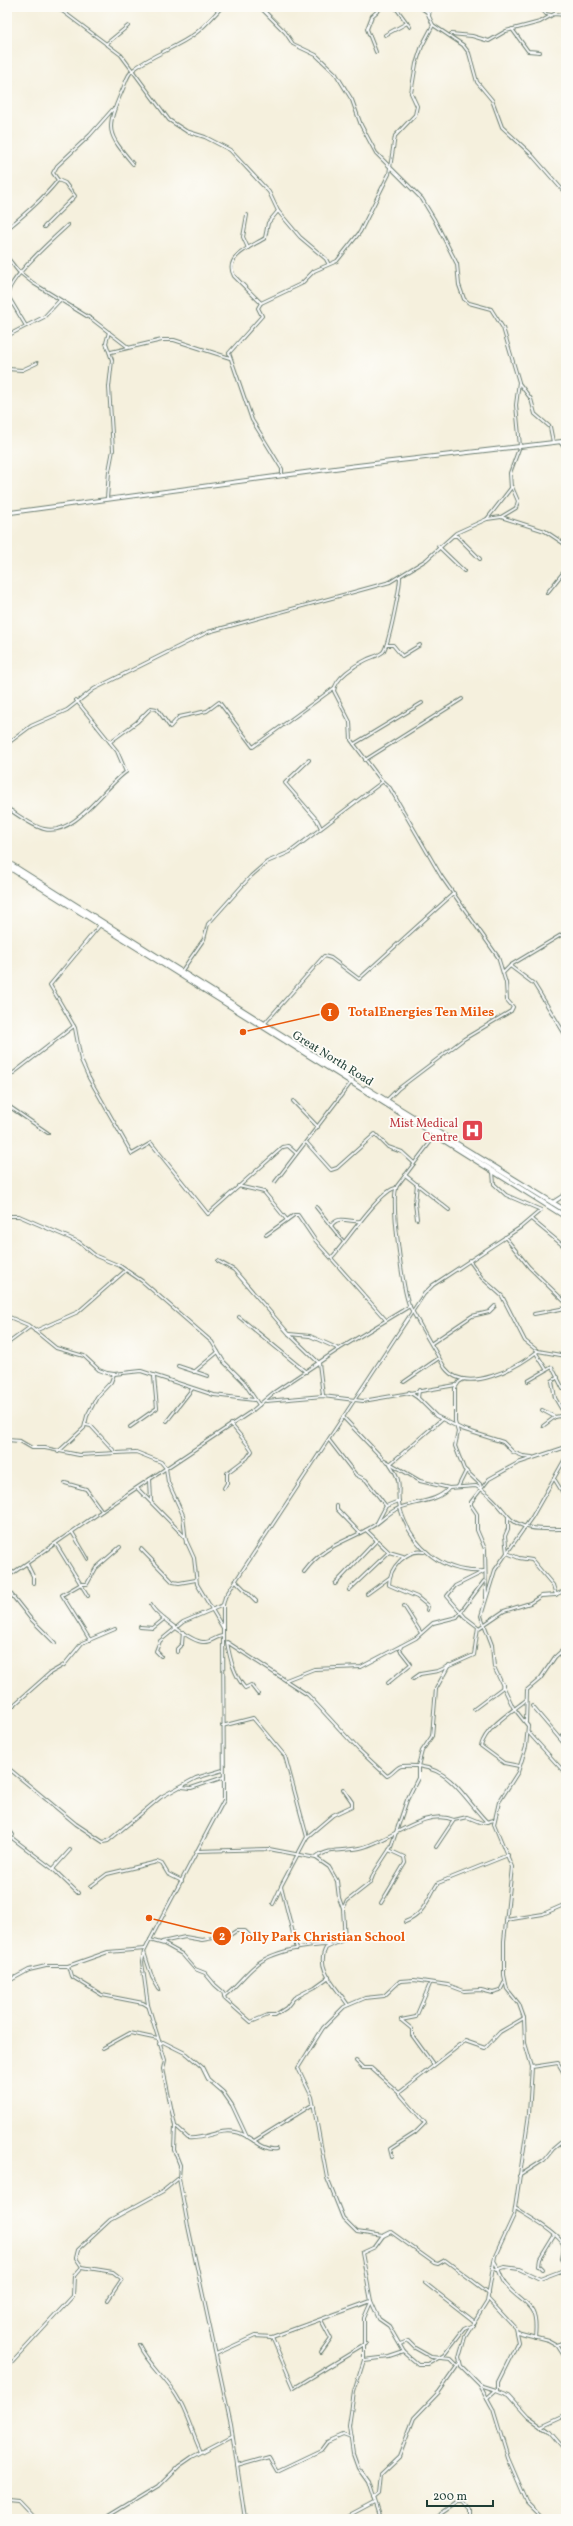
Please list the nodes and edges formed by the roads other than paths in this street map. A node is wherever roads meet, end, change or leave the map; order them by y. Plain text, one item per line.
1 (57, 7) edge
2 (222, 7) edge
3 (260, 7) edge
4 (372, 7) edge
5 (420, 7) edge
6 (430, 7) edge
7 (540, 7) edge
8 (381, 8) junction
9 (396, 8) edge
10 (566, 12) edge
11 (561, 14) junction
12 (552, 15) junction
13 (566, 15) edge
14 (429, 17) junction
15 (407, 23) junction
16 (433, 25) junction
17 (128, 26) dead end
18 (410, 27) dead end
19 (512, 29) junction
20 (385, 34) dead end
21 (450, 34) junction
22 (106, 44) junction
23 (376, 52) dead end
24 (540, 52) dead end
25 (132, 70) junction
26 (113, 108) junction
27 (133, 164) dead end
28 (391, 167) junction
29 (58, 180) junction
30 (566, 194) edge
31 (278, 211) junction
32 (247, 215) dead end
33 (68, 225) dead end
34 (44, 227) dead end
35 (7, 229) edge
36 (248, 248) junction
37 (7, 257) edge
38 (328, 264) junction
39 (20, 272) junction
40 (60, 300) junction
41 (261, 303) junction
42 (26, 326) junction
43 (109, 332) junction
44 (7, 336) edge
45 (128, 347) junction
46 (110, 352) junction
47 (230, 358) junction
48 (37, 363) dead end
49 (7, 369) edge
50 (519, 382) junction
51 (566, 441) edge
52 (553, 442) junction
53 (560, 442) junction
54 (520, 446) junction
55 (566, 450) edge
56 (282, 475) junction
57 (512, 486) junction
58 (107, 500) junction
59 (7, 513) edge
60 (501, 517) junction
61 (487, 519) junction
62 (451, 536) junction
63 (566, 545) edge
64 (438, 546) junction
65 (480, 559) dead end
66 (566, 569) edge
67 (464, 571) dead end
68 (400, 577) junction
69 (546, 593) dead end
70 (387, 645) junction
71 (420, 645) dead end
72 (334, 688) junction
73 (462, 699) dead end
74 (76, 700) junction
75 (422, 703) dead end
76 (110, 742) junction
77 (7, 744) edge
78 (354, 744) junction
79 (309, 760) dead end
80 (366, 760) junction
81 (382, 782) junction
82 (7, 808) edge
83 (321, 828) junction
84 (7, 862) edge
85 (7, 866) edge
86 (454, 893) junction
87 (100, 924) junction
88 (566, 932) edge
89 (510, 966) junction
90 (181, 972) junction
91 (503, 973) junction
92 (264, 1024) junction
93 (74, 1026) junction
94 (566, 1036) edge
95 (7, 1078) edge
96 (353, 1081) junction
97 (387, 1100) junction
98 (293, 1102) dead end
99 (7, 1105) edge
100 (318, 1127) junction
101 (48, 1133) dead end
102 (436, 1133) junction
103 (306, 1142) junction
104 (296, 1153) junction
105 (414, 1163) junction
106 (493, 1171) junction
107 (405, 1175) junction
108 (275, 1182) dead end
109 (417, 1184) junction
110 (238, 1186) junction
111 (396, 1188) junction
112 (566, 1194) edge
113 (552, 1203) junction
114 (316, 1207) dead end
115 (450, 1210) dead end
116 (566, 1211) edge
117 (7, 1216) edge
118 (566, 1217) edge
119 (417, 1219) dead end
120 (531, 1219) junction
121 (287, 1220) junction
122 (362, 1220) junction
123 (331, 1226) junction
124 (266, 1236) dead end
125 (505, 1237) junction
126 (343, 1241) junction
127 (566, 1248) edge
128 (332, 1257) junction
129 (469, 1260) junction
130 (218, 1261) dead end
131 (125, 1271) junction
132 (566, 1303) edge
133 (410, 1306) junction
134 (494, 1306) dead end
135 (566, 1308) edge
136 (413, 1310) junction
137 (534, 1314) dead end
138 (7, 1316) edge
139 (239, 1317) dead end
140 (386, 1320) junction
141 (30, 1327) junction
142 (35, 1331) junction
143 (289, 1334) junction
144 (432, 1343) junction
145 (7, 1344) edge
146 (339, 1349) junction
147 (538, 1351) junction
148 (218, 1352) junction
149 (536, 1353) junction
150 (566, 1356) edge
151 (439, 1358) junction
152 (319, 1364) junction
153 (178, 1366) dead end
154 (546, 1369) junction
155 (194, 1372) junction
156 (306, 1372) junction
157 (114, 1374) junction
158 (208, 1376) dead end
159 (154, 1377) junction
160 (558, 1377) junction
161 (464, 1379) junction
162 (404, 1382) dead end
163 (528, 1382) dead end
164 (456, 1385) junction
165 (192, 1389) junction
166 (563, 1389) dead end
167 (419, 1390) junction
168 (409, 1392) junction
169 (323, 1396) junction
170 (418, 1398) junction
171 (254, 1400) junction
172 (265, 1401) junction
173 (353, 1402) junction
174 (260, 1405) junction
175 (542, 1410) dead end
176 (566, 1415) edge
177 (343, 1417) junction
178 (555, 1417) junction
179 (442, 1419) junction
180 (167, 1422) dead end
181 (231, 1424) junction
182 (86, 1425) junction
183 (456, 1425) junction
184 (543, 1426) dead end
185 (130, 1427) dead end
186 (7, 1440) edge
187 (329, 1440) junction
188 (566, 1447) edge
189 (58, 1452) junction
190 (116, 1453) junction
191 (534, 1457) junction
192 (566, 1457) edge
193 (390, 1464) junction
194 (166, 1468) junction
195 (466, 1471) junction
196 (150, 1479) junction
197 (555, 1480) junction
198 (65, 1483) dead end
199 (458, 1487) junction
200 (137, 1488) junction
201 (224, 1488) dead end
202 (449, 1488) junction
203 (481, 1488) junction
204 (566, 1498) edge
205 (151, 1501) junction
206 (399, 1501) junction
207 (337, 1506) dead end
208 (386, 1506) junction
209 (400, 1508) junction
210 (102, 1511) junction
211 (508, 1516) junction
212 (376, 1524) junction
213 (526, 1527) junction
214 (566, 1529) edge
215 (366, 1530) junction
216 (72, 1532) junction
217 (360, 1533) junction
218 (376, 1541) junction
219 (186, 1543) junction
220 (56, 1544) junction
221 (120, 1547) dead end
222 (141, 1549) dead end
223 (389, 1552) junction
224 (426, 1552) junction
225 (507, 1553) junction
226 (403, 1556) junction
227 (88, 1559) dead end
228 (27, 1564) junction
229 (484, 1571) junction
230 (304, 1572) dead end
231 (485, 1577) junction
232 (7, 1578) edge
233 (390, 1578) junction
234 (491, 1578) junction
235 (196, 1580) junction
236 (236, 1581) junction
237 (484, 1581) junction
238 (33, 1583) dead end
239 (81, 1584) junction
240 (335, 1584) dead end
241 (7, 1589) edge
242 (349, 1590) dead end
243 (566, 1590) edge
244 (367, 1594) dead end
245 (556, 1594) junction
246 (88, 1596) dead end
247 (487, 1599) junction
248 (256, 1601) dead end
249 (151, 1605) dead end
250 (210, 1605) junction
251 (223, 1605) junction
252 (216, 1606) junction
253 (404, 1606) dead end
254 (211, 1609) junction
255 (427, 1610) dead end
256 (460, 1612) junction
257 (164, 1619) junction
258 (484, 1625) junction
259 (140, 1627) dead end
260 (175, 1627) junction
261 (115, 1628) dead end
262 (223, 1628) junction
263 (479, 1628) junction
264 (183, 1632) junction
265 (421, 1633) junction
266 (223, 1637) junction
267 (90, 1640) junction
268 (227, 1642) junction
269 (55, 1643) dead end
270 (401, 1646) junction
271 (566, 1647) edge
272 (177, 1652) dead end
273 (560, 1653) junction
274 (161, 1656) dead end
275 (566, 1663) edge
276 (449, 1665) junction
277 (413, 1679) dead end
278 (286, 1680) junction
279 (388, 1683) dead end
280 (502, 1683) junction
281 (258, 1694) dead end
282 (526, 1700) junction
283 (532, 1706) dead end
284 (514, 1708) junction
285 (474, 1709) dead end
286 (7, 1711) edge
287 (526, 1723) junction
288 (222, 1726) junction
289 (528, 1732) junction
290 (566, 1734) edge
291 (560, 1738) junction
292 (566, 1746) edge
293 (418, 1766) junction
294 (519, 1766) junction
295 (7, 1767) edge
296 (223, 1770) junction
297 (566, 1774) edge
298 (224, 1777) junction
299 (182, 1787) junction
300 (343, 1789) dead end
301 (454, 1820) junction
302 (494, 1820) junction
303 (487, 1822) junction
304 (7, 1827) edge
305 (396, 1832) junction
306 (307, 1837) junction
307 (12, 1838) junction
308 (7, 1842) edge
309 (436, 1847) dead end
310 (70, 1850) dead end
311 (389, 1850) junction
312 (197, 1851) junction
313 (300, 1854) junction
314 (508, 1856) junction
315 (316, 1858) junction
316 (53, 1869) junction
317 (182, 1881) junction
318 (92, 1886) dead end
319 (281, 1886) junction
320 (78, 1893) dead end
321 (381, 1903) dead end
322 (273, 1904) dead end
323 (566, 1904) edge
324 (343, 1909) junction
325 (506, 1920) junction
326 (405, 1922) dead end
327 (249, 1935) dead end
328 (150, 1940) junction
329 (161, 1942) junction
330 (332, 1945) junction
331 (297, 1949) junction
332 (145, 1950) junction
333 (68, 1966) junction
334 (329, 1977) junction
335 (505, 1981) junction
336 (7, 1982) edge
337 (430, 1984) junction
338 (159, 1989) dead end
339 (224, 1996) junction
340 (348, 2005) junction
341 (149, 2007) junction
342 (524, 2018) junction
343 (158, 2039) junction
344 (159, 2044) junction
345 (103, 2048) dead end
346 (356, 2061) dead end
347 (433, 2064) junction
348 (532, 2067) junction
349 (566, 2076) edge
350 (399, 2093) junction
351 (315, 2107) junction
352 (175, 2126) junction
353 (248, 2137) junction
354 (566, 2138) edge
355 (254, 2141) junction
356 (276, 2149) dead end
357 (392, 2156) dead end
358 (519, 2176) junction
359 (180, 2178) junction
360 (515, 2208) junction
361 (383, 2236) junction
362 (554, 2236) junction
363 (494, 2260) junction
364 (566, 2265) edge
365 (82, 2267) junction
366 (492, 2267) junction
367 (543, 2269) dead end
368 (499, 2270) junction
369 (566, 2270) edge
370 (425, 2282) dead end
371 (489, 2293) junction
372 (488, 2298) junction
373 (108, 2300) dead end
374 (371, 2302) junction
375 (321, 2320) junction
376 (474, 2324) junction
377 (516, 2332) junction
378 (272, 2337) junction
379 (535, 2337) junction
380 (566, 2342) edge
381 (366, 2344) junction
382 (400, 2344) junction
383 (139, 2345) dead end
384 (557, 2345) junction
385 (404, 2352) junction
386 (321, 2353) dead end
387 (216, 2354) junction
388 (438, 2359) junction
389 (566, 2359) edge
390 (364, 2360) junction
391 (460, 2362) junction
392 (458, 2366) junction
393 (7, 2368) edge
394 (480, 2385) junction
395 (498, 2390) junction
396 (487, 2398) junction
397 (566, 2415) edge
398 (542, 2426) junction
399 (232, 2436) junction
400 (351, 2438) junction
401 (566, 2451) edge
402 (201, 2452) junction
403 (237, 2466) junction
404 (373, 2498) junction
405 (7, 2500) edge
406 (375, 2503) junction
407 (35, 2519) edge
408 (105, 2519) edge
409 (245, 2519) edge
410 (344, 2519) edge
411 (380, 2519) edge
412 (434, 2519) edge
413 (471, 2519) edge
414 (544, 2519) edge

1 - 22 street
2 - 25 street
3 - 28 street
4 - 8 street
5 - 9 street
5 - 14 street
6 - 14 street
7 - 12 street
8 - 9 street
8 - 23 street
9 - 15 street
10 - 11 street
11 - 12 street
11 - 13 street
12 - 19 street
14 - 16 street
15 - 18 street
15 - 20 street
16 - 21 street
16 - 28 street
17 - 22 street
19 - 21 street
19 - 24 street
21 - 30 street
22 - 25 street
25 - 26 street
25 - 31 street
26 - 27 street
26 - 29 street
28 - 38 street
28 - 50 street
29 - 34 street
29 - 35 street
31 - 36 street
31 - 38 street
32 - 36 street
33 - 39 street
36 - 41 street
37 - 39 street
38 - 41 street
39 - 40 street
39 - 42 street
40 - 42 street
40 - 43 street
41 - 47 street
42 - 44 street
43 - 45 street
43 - 46 street
45 - 46 street
45 - 47 street
46 - 58 street
47 - 56 street
48 - 49 street
50 - 52 street
50 - 54 street
51 - 53 street
52 - 53 street
52 - 54 street
53 - 55 street
54 - 56 street
54 - 57 street
56 - 58 street
57 - 60 street
57 - 61 street
58 - 59 street
60 - 61 street
60 - 63 street
61 - 62 street
62 - 64 street
62 - 65 street
64 - 67 street
64 - 68 street
66 - 69 street
68 - 70 street
68 - 74 street
70 - 71 street
70 - 72 street
72 - 76 street
72 - 78 street
73 - 80 street
74 - 76 street
74 - 77 street
75 - 78 street
76 - 82 street
78 - 80 street
79 - 83 street
80 - 81 street
81 - 83 street
81 - 86 street
83 - 90 street
84 - 90 highway, Great North Road
85 - 87 highway, Great North Road
86 - 91 street
86 - 92 street
87 - 93 street
87 - 96 highway, Great North Road
88 - 89 street
89 - 91 street
89 - 94 street
90 - 92 highway, Great North Road
91 - 97 street
92 - 96 highway, Great North Road
93 - 95 street
93 - 110 street
96 - 97 highway, Great North Road
96 - 100 street
96 - 102 highway, Great North Road
97 - 102 highway, Great North Road
98 - 100 street
99 - 101 street
100 - 103 street
102 - 105 street
102 - 106 highway, Great North Road
102 - 113 highway, Great North Road
103 - 104 street
103 - 105 street
104 - 108 street
104 - 110 street
105 - 107 street
106 - 118 highway, Great North Road
106 - 120 street
107 - 109 street
107 - 111 street
109 - 115 street
109 - 119 street
110 - 121 street
111 - 122 street
111 - 133 street
112 - 113 street
113 - 116 highway, Great North Road
114 - 123 street
117 - 131 street
120 - 125 street
120 - 127 street
121 - 124 street
121 - 128 street
122 - 123 street
122 - 126 street
123 - 126 street
125 - 129 street
125 - 132 street
126 - 128 street
128 - 140 street
129 - 136 street
129 - 147 street
130 - 143 street
131 - 142 street
131 - 148 street
133 - 136 street
133 - 140 street
134 - 144 street
135 - 137 street
136 - 144 street
136 - 173 street
138 - 141 street
139 - 156 street
140 - 146 street
141 - 142 street
141 - 145 street
142 - 157 street
143 - 146 street
143 - 152 street
144 - 151 street
146 - 152 street
147 - 149 street
147 - 150 street
148 - 155 street
148 - 171 street
149 - 154 street
149 - 161 street
151 - 161 street
151 - 162 street
152 - 156 street
152 - 169 street
153 - 155 street
154 - 160 street
154 - 163 street
155 - 158 street
156 - 172 street
157 - 159 street
157 - 182 street
159 - 165 street
159 - 185 street
160 - 166 street
160 - 176 street
161 - 164 street
164 - 167 street
164 - 183 street
165 - 171 street
165 - 180 street
167 - 168 street
167 - 170 street
168 - 170 street
168 - 173 street
169 - 172 street
169 - 173 street
170 - 179 street
171 - 174 street
172 - 174 street
173 - 177 street
174 - 181 street
175 - 178 street
176 - 178 street
177 - 187 street
177 - 193 street
178 - 184 street
179 - 183 street
179 - 193 street
181 - 194 street
181 - 201 street
182 - 189 street
182 - 190 street
183 - 191 street
183 - 195 street
186 - 189 street
187 - 208 street
187 - 236 street
188 - 191 street
189 - 190 street
190 - 194 street
191 - 203 street
192 - 197 street
193 - 202 street
193 - 206 street
194 - 196 street
194 - 219 street
195 - 199 street
195 - 203 street
196 - 200 street
196 - 205 street
197 - 204 street
197 - 213 street
198 - 210 street
199 - 202 street
199 - 203 street
200 - 205 street
200 - 210 street
202 - 209 street
203 - 211 street
203 - 229 street
205 - 219 street
206 - 208 street
206 - 209 street
207 - 217 street
208 - 212 street
209 - 212 street
209 - 224 street
210 - 216 street
211 - 213 street
211 - 225 street
212 - 215 street
213 - 214 street
213 - 225 street
215 - 217 street
215 - 218 street
216 - 220 street
216 - 227 street
217 - 230 street
218 - 223 street
218 - 240 street
219 - 235 street
220 - 228 street
220 - 239 street
221 - 239 street
222 - 235 street
223 - 226 street
223 - 242 street
224 - 226 street
224 - 229 street
225 - 234 street
225 - 245 street
226 - 233 street
228 - 232 street
228 - 238 street
229 - 231 street
229 - 256 street
231 - 234 street
231 - 237 street
233 - 244 street
233 - 255 street
234 - 247 street
235 - 250 street
236 - 248 street
236 - 251 street
237 - 247 street
237 - 256 street
239 - 246 street
239 - 267 street
241 - 269 street
243 - 245 street
245 - 258 street
247 - 258 street
249 - 257 street
250 - 252 street
250 - 254 street
251 - 252 street
251 - 262 street
252 - 254 street
253 - 265 street
254 - 260 street
254 - 262 street
256 - 263 street
256 - 265 street
257 - 259 street
257 - 260 street
258 - 263 street
258 - 280 street
260 - 264 street
260 - 274 street
261 - 267 street
262 - 266 street
263 - 276 street
264 - 266 street
264 - 272 street
265 - 270 street
266 - 268 street
266 - 288 street
267 - 286 street
268 - 278 street
268 - 281 street
270 - 278 street
270 - 279 street
271 - 273 street
273 - 275 street
273 - 282 street
276 - 277 street
276 - 293 street
278 - 293 street
280 - 284 street
280 - 285 street
282 - 284 street
282 - 287 street
283 - 291 street
284 - 287 street
284 - 294 street
287 - 289 street
288 - 296 street
288 - 306 street
289 - 294 street
289 - 297 street
290 - 291 street
291 - 292 street
293 - 303 street
293 - 305 street
294 - 302 street
295 - 299 street
296 - 298 street
296 - 299 street
298 - 299 street
298 - 312 street
300 - 306 street
301 - 303 street
301 - 305 street
301 - 309 street
302 - 303 street
302 - 314 street
304 - 307 street
305 - 311 street
305 - 315 street
306 - 313 street
307 - 308 street
307 - 316 street
310 - 316 street
311 - 321 street
311 - 324 street
312 - 313 street
312 - 317 street
313 - 315 street
313 - 319 street
314 - 325 street
314 - 326 street
315 - 324 street
316 - 320 street
317 - 318 street
317 - 328 street
319 - 322 street
319 - 331 street
323 - 325 street
324 - 330 street
325 - 335 street
327 - 329 street
328 - 329 street
328 - 332 street
329 - 339 street
330 - 331 street
330 - 334 street
331 - 339 street
332 - 333 street
332 - 338 street
332 - 341 street
333 - 336 street
333 - 341 street
334 - 339 street
334 - 340 street
335 - 337 street
335 - 342 street
337 - 340 street
337 - 347 street
340 - 351 street
341 - 343 street
342 - 347 street
342 - 348 street
343 - 344 street
343 - 345 street
344 - 352 street
344 - 353 street
346 - 350 street
347 - 350 street
348 - 349 street
348 - 358 street
350 - 357 street
351 - 355 street
351 - 361 street
352 - 353 street
352 - 359 street
353 - 355 street
354 - 358 street
355 - 356 street
358 - 360 street
359 - 365 street
359 - 387 street
360 - 362 street
360 - 363 street
361 - 371 street
361 - 374 street
362 - 364 street
362 - 367 street
363 - 366 street
363 - 368 street
365 - 373 street
365 - 393 street
366 - 368 street
366 - 371 street
368 - 369 street
368 - 379 street
370 - 376 street
371 - 372 street
372 - 376 street
372 - 377 street
374 - 375 street
374 - 381 street
374 - 382 street
375 - 378 street
375 - 386 street
376 - 388 street
376 - 391 street
377 - 379 street
377 - 395 street
378 - 381 street
378 - 387 street
379 - 384 street
380 - 384 street
381 - 390 street
382 - 385 street
382 - 388 street
383 - 402 street
384 - 389 street
385 - 388 street
385 - 390 street
387 - 399 street
388 - 392 street
390 - 400 street
391 - 392 street
391 - 394 street
392 - 404 street
394 - 395 street
394 - 396 street
395 - 396 street
395 - 398 street
396 - 414 street
397 - 398 street
398 - 401 street
399 - 402 street
399 - 403 street
400 - 403 street
400 - 404 street
402 - 408 street
403 - 409 street
404 - 406 street
405 - 407 street
406 - 410 street
406 - 411 street
412 - 413 street

